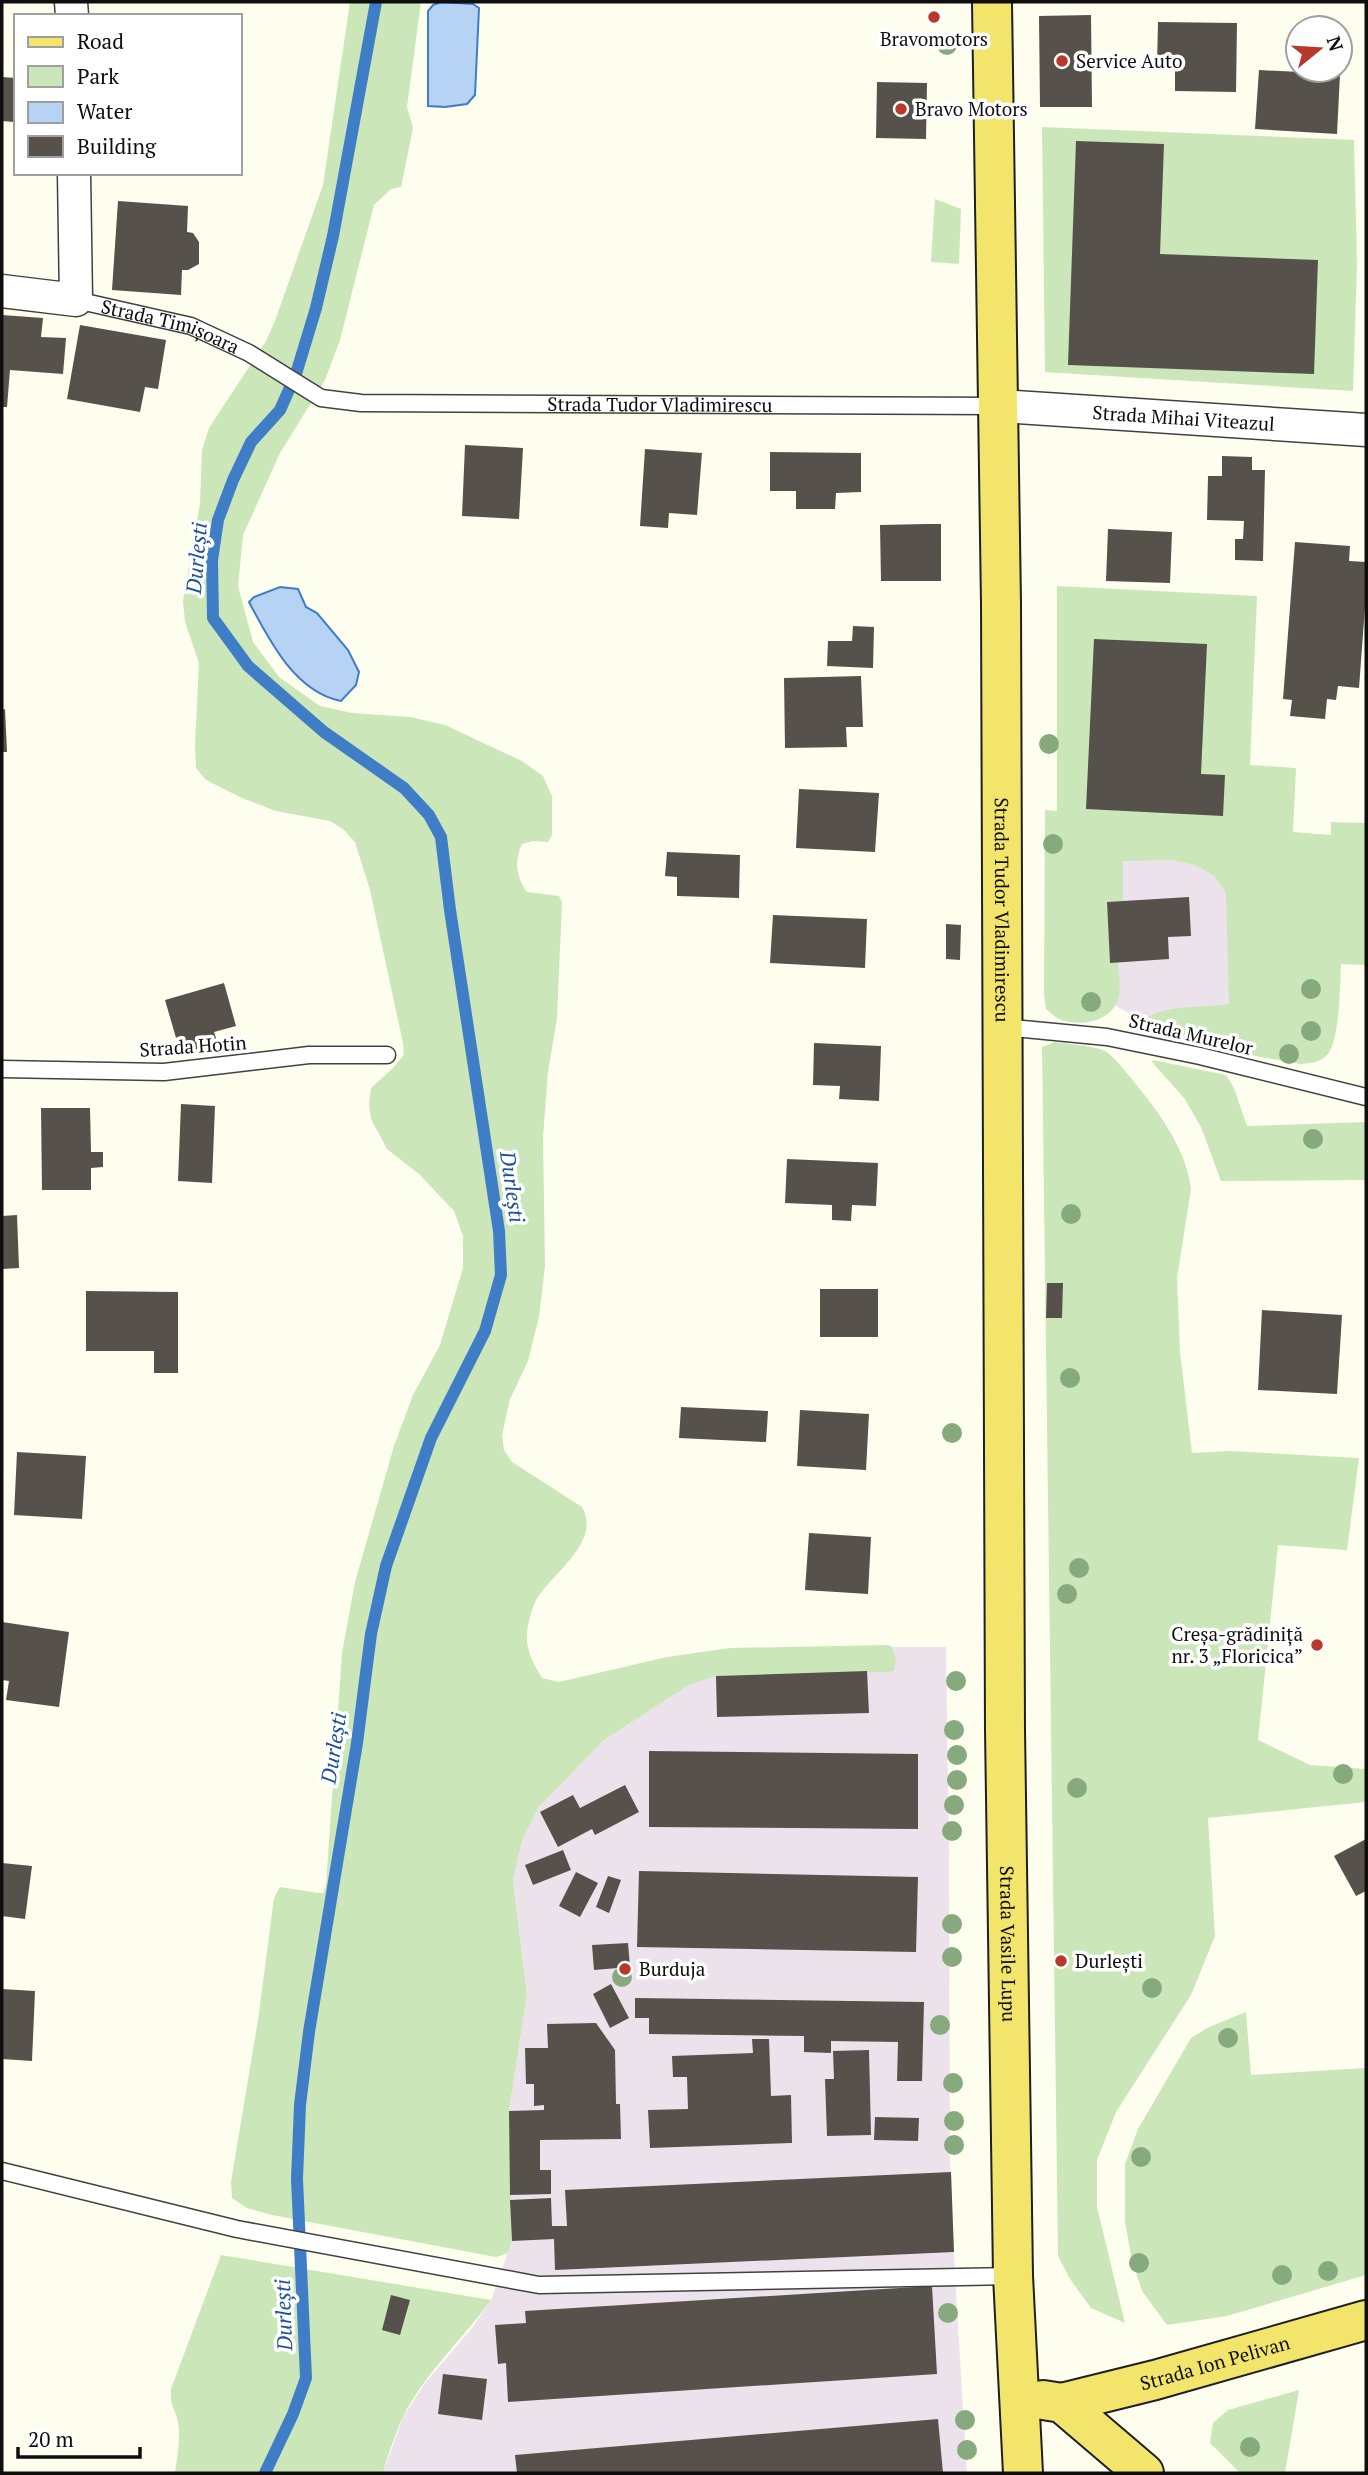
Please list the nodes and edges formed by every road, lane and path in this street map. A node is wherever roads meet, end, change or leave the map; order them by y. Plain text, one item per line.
1 (992, 2) edge
2 (74, 175) edge
3 (2, 291) edge
4 (76, 300) junction
5 (321, 398) joint
6 (1000, 406) junction
7 (1366, 430) edge
8 (1003, 1027) junction
9 (387, 1055) dead end
10 (2, 1069) edge
11 (1366, 1097) edge
12 (1004, 1415) joint
13 (2, 2171) edge
14 (1013, 2276) junction
15 (1366, 2320) edge
16 (1018, 2395) junction
17 (1062, 2403) junction
18 (1023, 2473) edge
19 (1144, 2473) edge

1 - 6 main road, Strada Tudor Vladimirescu
2 - 4 street, Strada Timișoara
3 - 4 street, Strada Timișoara
4 - 5 lane, Strada Timișoara
5 - 6 lane, Strada Tudor Vladimirescu
6 - 7 street, Strada Mihai Viteazul
6 - 8 main road, Strada Tudor Vladimirescu
8 - 11 lane, Strada Murelor
8 - 12 main road, Strada Tudor Vladimirescu
9 - 10 lane, Strada Hotin
12 - 14 main road, Strada Vasile Lupu
13 - 14 lane
14 - 16 main road, Strada Vasile Lupu
15 - 17 main road, Strada Ion Pelivan
16 - 17 main road
16 - 18 main road, Strada Vasile Lupu
17 - 19 main road

